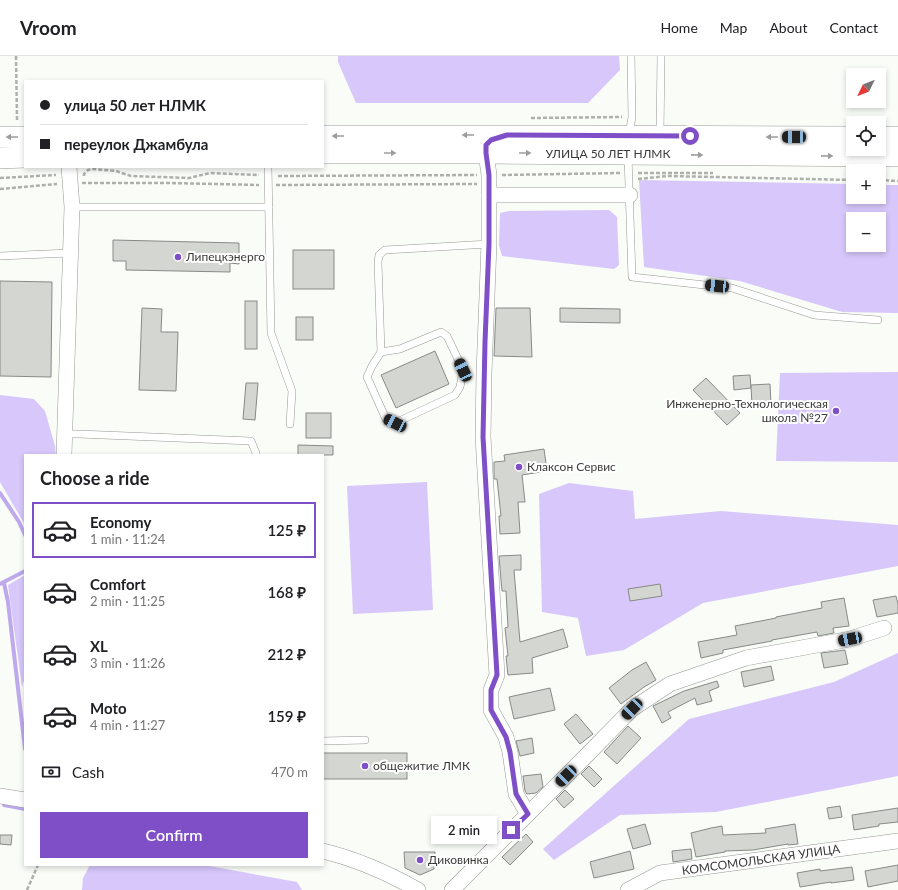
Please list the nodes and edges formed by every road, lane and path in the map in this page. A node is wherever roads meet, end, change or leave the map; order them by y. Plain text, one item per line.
1 (16, 56) edge
2 (631, 56) edge
3 (661, 56) edge
4 (21, 130) edge
5 (507, 135) junction
6 (324, 136) edge
7 (660, 136) junction
8 (846, 137) edge
9 (886, 137) edge
10 (898, 137) edge
11 (0, 138) edge
12 (324, 153) edge
13 (486, 153) junction
14 (898, 156) edge
15 (24, 157) edge
16 (0, 158) edge
17 (93, 168) edge
18 (268, 168) edge
19 (629, 168) junction
20 (717, 173) dead end
21 (75, 176) edge
22 (268, 176) junction
23 (0, 178) edge
24 (846, 180) edge
25 (886, 180) edge
26 (898, 181) edge
27 (268, 185) junction
28 (489, 185) junction
29 (0, 189) edge
30 (72, 207) junction
31 (269, 207) junction
32 (489, 244) junction
33 (70, 253) junction
34 (0, 256) edge
35 (878, 320) dead end
36 (381, 352) junction
37 (290, 424) dead end
38 (64, 434) junction
39 (64, 454) edge
40 (256, 454) edge
41 (884, 628) dead end
42 (365, 740) dead end
43 (324, 741) edge
44 (0, 796) edge
45 (24, 800) edge
46 (528, 814) junction
47 (898, 841) edge
48 (324, 851) edge
49 (38, 866) edge
50 (27, 890) edge
51 (418, 890) edge
52 (452, 890) edge
53 (628, 890) edge

1 - 4 path
2 - 19 lane
3 - 7 lane
4 -> 11 main road
5 -> 6 main road, УЛИЦА 50 ЛЕТ НЛМК
5 - 13 main road, УЛИЦА 50 ЛЕТ НЛМК
5 - 19 main road, УЛИЦА 50 ЛЕТ НЛМК
8 -> 7 main road, УЛИЦА 50 ЛЕТ НЛМК
7 - 19 main road, УЛИЦА 50 ЛЕТ НЛМК
9 - 10 main road
12 -> 13 main road, УЛИЦА 50 ЛЕТ НЛМК
13 -> 19 main road, УЛИЦА 50 ЛЕТ НЛМК
13 - 28 street
19 -> 14 main road, УЛИЦА 50 ЛЕТ НЛМК
15 - 16 main road
17 - 21 path
17 - 22 path
18 - 22 lane
19 - 20 path
19 - 24 path
19 - 28 street
19 - 28 path
19 - 35 lane
21 - 23 path
21 - 27 path
21 - 29 path
21 - 30 street
22 - 27 lane
22 - 28 path
25 - 26 path
27 - 28 path
27 - 31 lane
28 - 32 street
30 - 31 lane
30 - 33 street
31 - 37 lane
32 - 36 lane
32 - 46 street
33 - 34 lane
33 - 38 street
36 - 36 lane
38 - 39 street
38 - 40 lane
41 - 46 street
42 - 43 lane
44 - 45 street
46 - 52 street
47 - 53 street, КОМСОМОЛЬСКАЯ УЛИЦА
48 - 51 street
49 - 50 path

